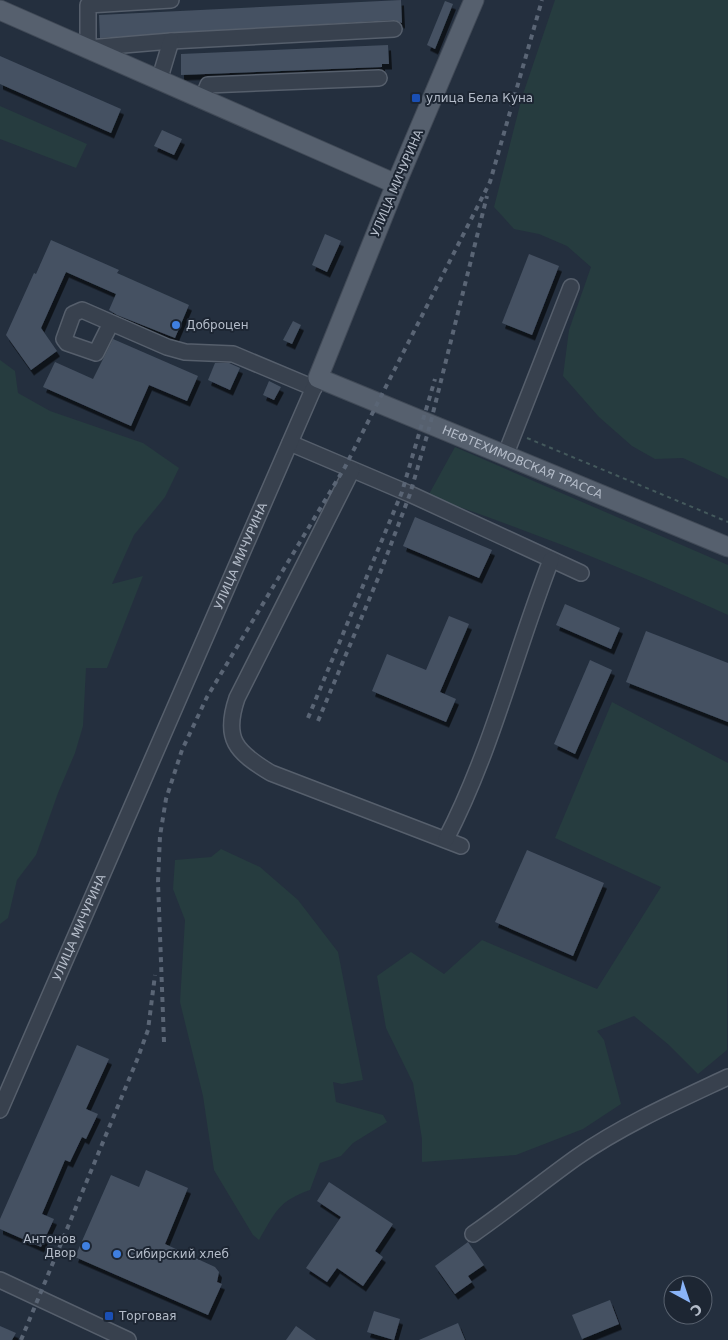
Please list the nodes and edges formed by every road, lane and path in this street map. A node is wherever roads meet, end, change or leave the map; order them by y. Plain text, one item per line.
1 (171, 0) edge
2 (474, 0) edge
3 (0, 10) edge
4 (394, 29) dead end
5 (171, 41) junction
6 (88, 48) junction
7 (379, 78) dead end
8 (159, 81) junction
9 (202, 100) junction
10 (396, 184) junction
11 (571, 287) dead end
12 (111, 323) dead end
13 (316, 383) junction
14 (514, 433) junction
15 (290, 442) junction
16 (505, 456) junction
17 (352, 470) junction
18 (728, 522) edge
19 (728, 547) edge
20 (551, 560) junction
21 (582, 573) dead end
22 (446, 839) junction
23 (462, 846) dead end
24 (728, 1077) edge
25 (0, 1110) edge
26 (473, 1234) dead end
27 (0, 1280) edge
28 (128, 1340) edge

1 - 6 street
2 - 10 main road, УЛИЦА МИЧУРИНА
3 - 6 main road
4 - 5 street
5 - 6 street
5 - 8 street
6 - 8 main road
7 - 9 street
8 - 9 main road
9 - 10 main road
10 - 13 main road, УЛИЦА МИЧУРИНА
11 - 14 street
12 - 13 street
13 - 15 street, УЛИЦА МИЧУРИНА
13 - 16 main road, НЕФТЕХИМОВСКАЯ ТРАССА
14 - 16 street
14 - 18 path
15 - 17 street
15 - 25 street, УЛИЦА МИЧУРИНА
16 - 19 main road, НЕФТЕХИМОВСКАЯ ТРАССА
17 - 20 street
17 - 22 street
20 - 21 street
20 - 22 street
22 - 23 street
24 - 26 street
27 - 28 street

